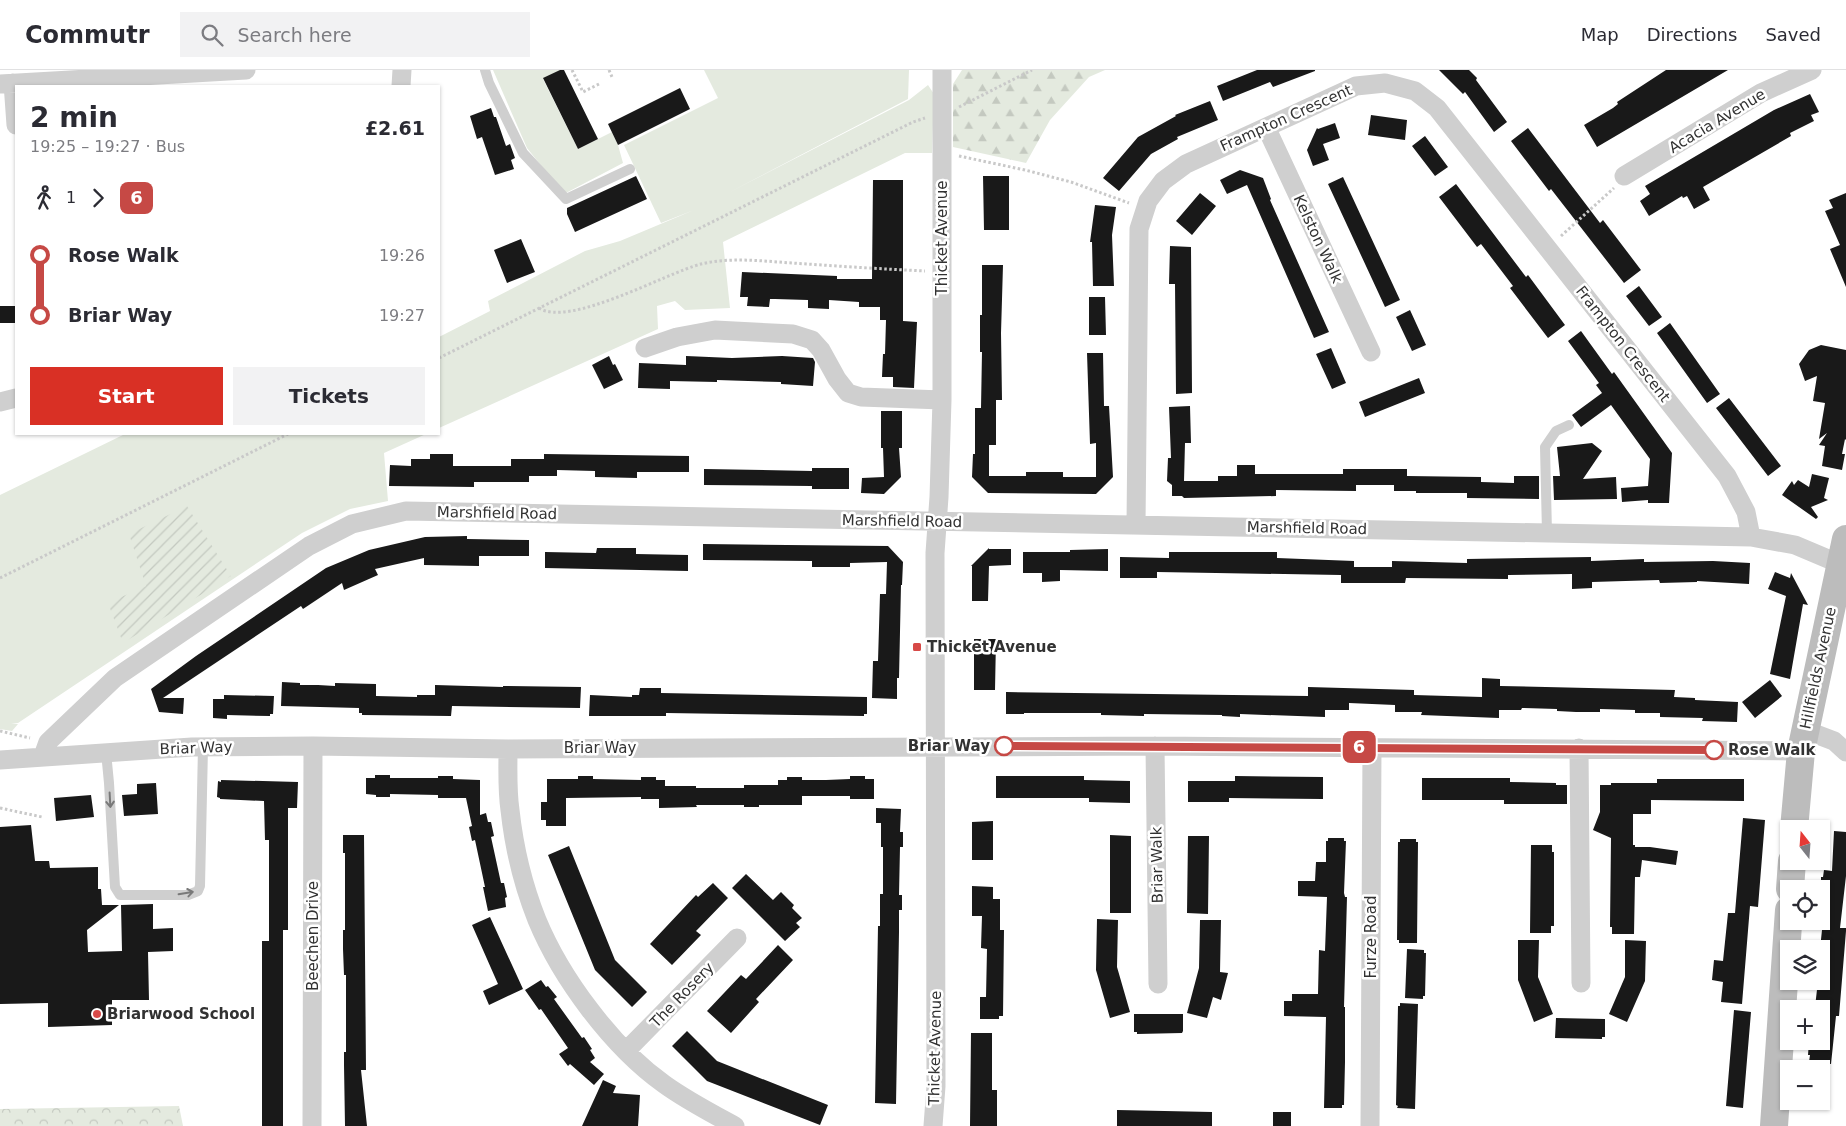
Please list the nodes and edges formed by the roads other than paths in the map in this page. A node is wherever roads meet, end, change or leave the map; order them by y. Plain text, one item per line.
1 (246, 70) edge
2 (402, 70) edge
3 (485, 70) edge
4 (1812, 70) edge
5 (942, 72) edge
6 (194, 79) edge
7 (7, 83) edge
8 (401, 85) edge
9 (15, 119) edge
10 (1266, 127) junction
11 (630, 169) dead end
12 (1624, 176) road end
13 (645, 348) dead end
14 (1371, 352) dead end
15 (15, 398) edge
16 (942, 400) junction
17 (0, 402) edge
18 (1569, 424) dead end
19 (936, 521) junction
20 (1136, 525) junction
21 (1547, 533) junction
22 (1751, 537) junction
23 (1843, 552) edge
24 (1803, 740) junction
25 (313, 746) junction
26 (936, 746) junction
27 (1155, 746) junction
28 (203, 747) junction
29 (1372, 747) junction
30 (1578, 748) junction
31 (46, 749) junction
32 (508, 749) junction
33 (106, 752) junction
34 (1846, 752) edge
35 (0, 760) edge
36 (1795, 820) edge
37 (1788, 930) edge
38 (737, 938) dead end
39 (1581, 983) dead end
40 (1158, 984) dead end
41 (626, 1051) junction
42 (312, 1126) edge
43 (735, 1126) edge
44 (933, 1126) edge
45 (1370, 1126) edge
46 (1774, 1126) edge

1 - 6 street
2 - 8 street
3 - 11 lane
4 - 12 street, Acacia Avenue
5 - 16 street, Thicket Avenue
6 - 7 street
7 - 9 street
10 - 14 street, Kelston Walk
10 - 20 street, Frampton Crescent
10 - 22 street, Frampton Crescent
13 - 16 street
15 - 17 street
16 - 19 street, Thicket Avenue
18 - 21 lane
19 - 20 street, Marshfield Road
19 - 26 street, Thicket Avenue
19 - 31 street, Marshfield Road
20 - 21 street, Marshfield Road
21 - 22 street, Marshfield Road
22 - 23 street, Marshfield Road
23 - 24 street, Hillfields Avenue
24 - 30 street, Briar Way
24 - 34 street
24 - 36 street, Hillfields Avenue
25 - 28 street, Briar Way
25 - 32 street, Briar Way
25 - 42 street, Beechen Drive
26 - 27 street, Briar Way
26 - 32 street, Briar Way
26 - 44 street, Thicket Avenue
27 - 29 street, Briar Way
27 - 40 street, Briar Walk
28 - 33 street, Briar Way
33 -> 28 lane
29 - 30 street, Briar Way
29 - 45 street, Furze Road
30 - 39 street
31 - 33 street, Briar Way
31 - 35 street, Briar Way
32 - 41 street
37 - 46 street
38 - 41 street, The Rosery
41 - 43 street

